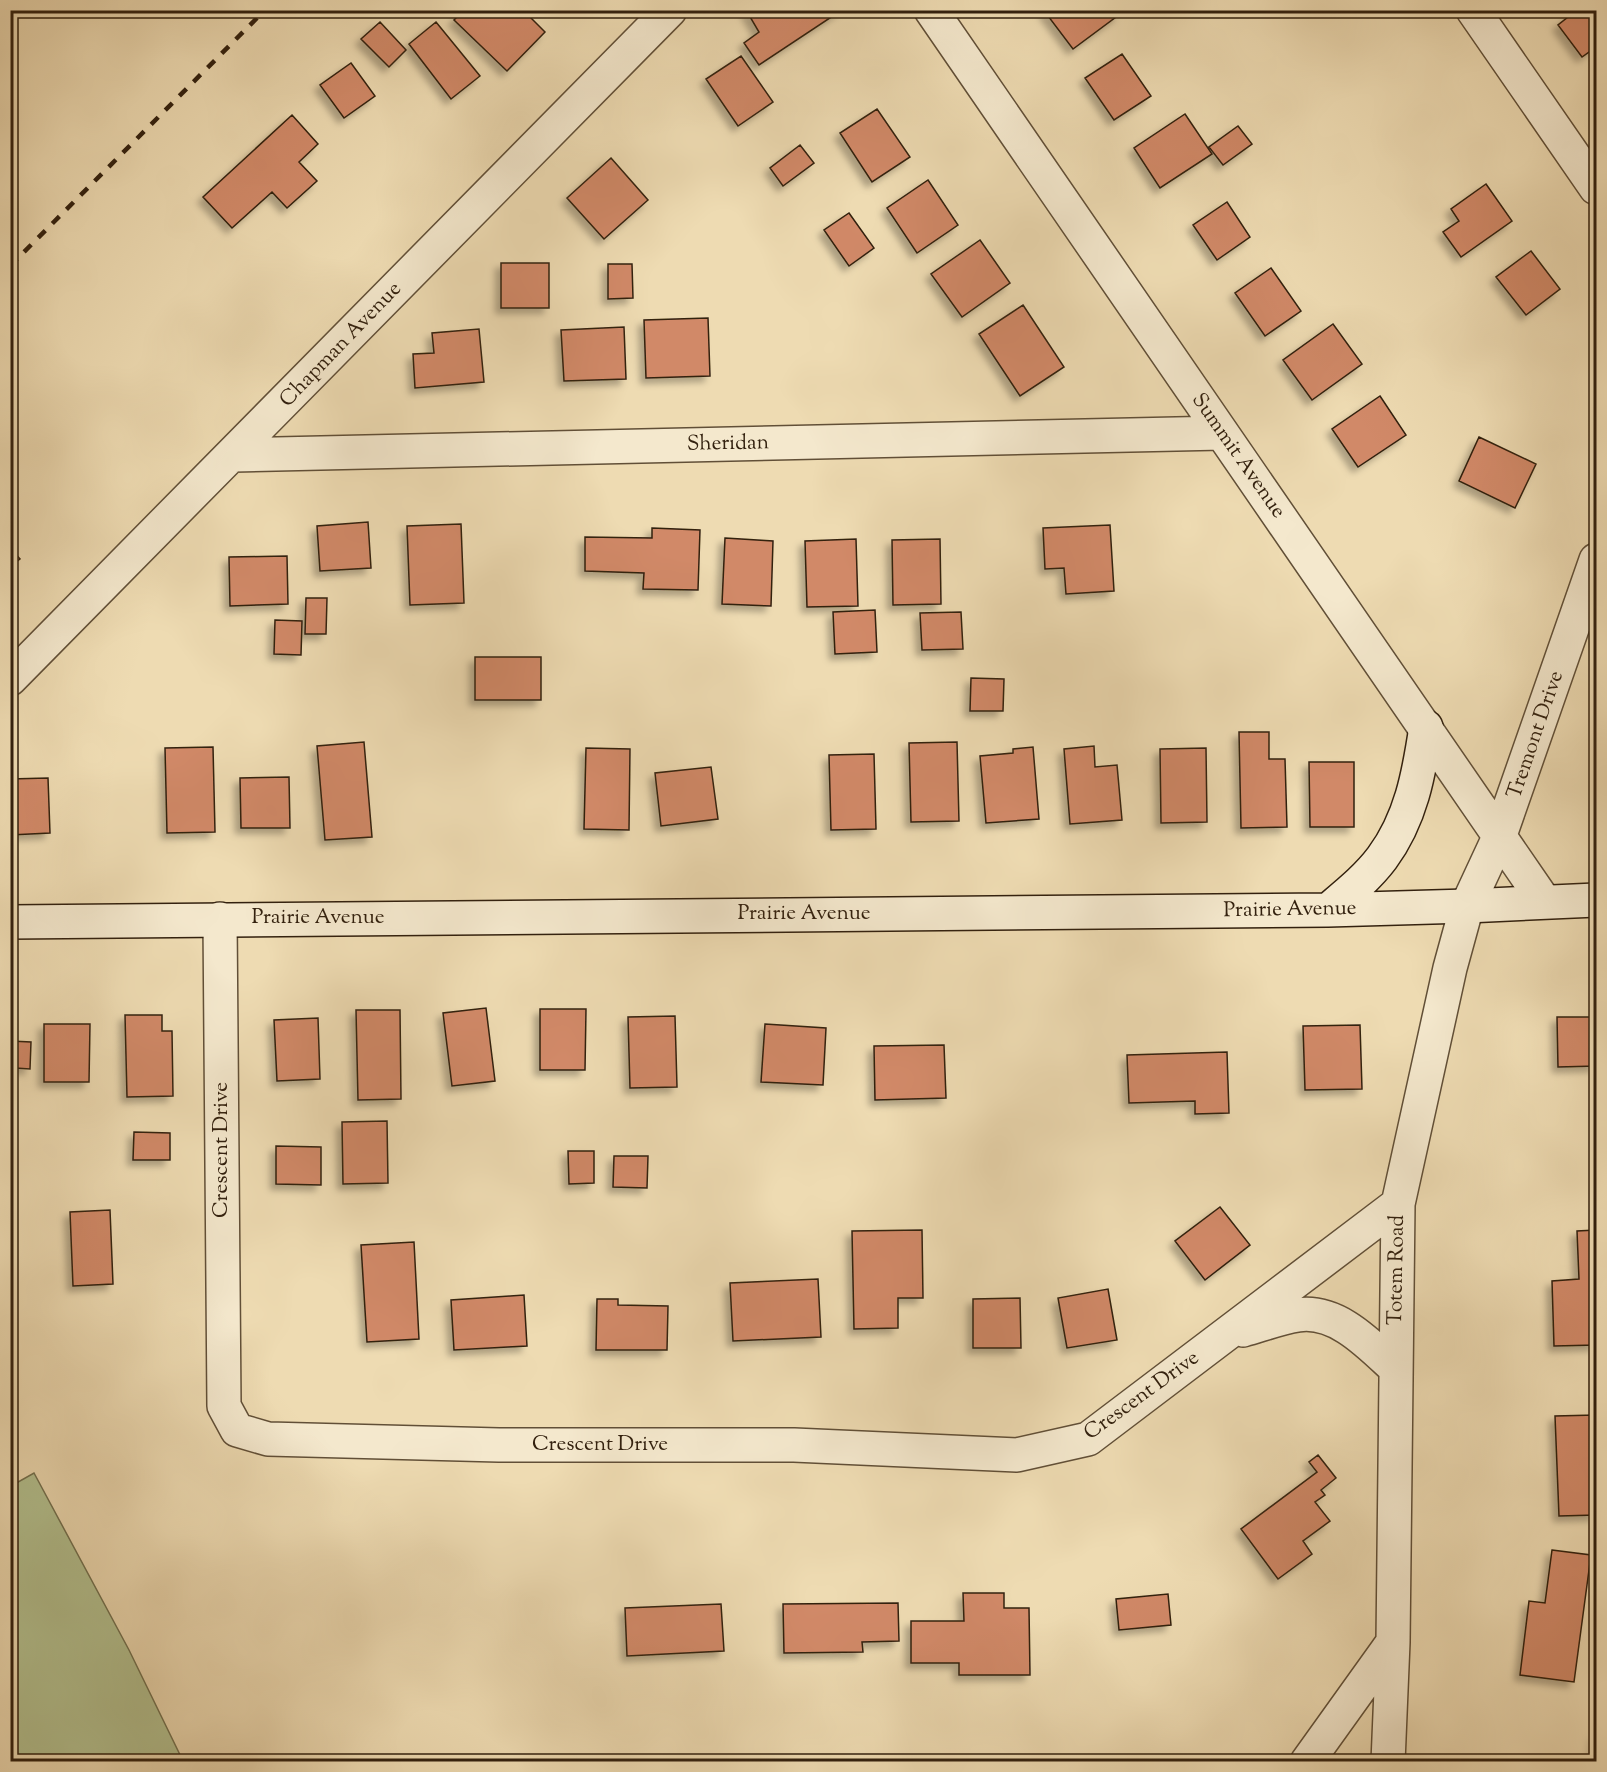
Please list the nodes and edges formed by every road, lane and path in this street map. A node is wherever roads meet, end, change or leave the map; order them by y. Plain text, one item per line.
1 (670, 10) edge
2 (931, 10) edge
3 (1473, 10) edge
4 (1596, 188) edge
5 (1222, 433) junction
6 (234, 455) junction
7 (1596, 560) edge
8 (10, 679) edge
9 (1426, 727) junction
10 (1500, 835) junction
11 (1596, 900) edge
12 (1544, 901) junction
13 (1467, 906) junction
14 (1328, 910) junction
15 (220, 919) junction
16 (10, 922) edge
17 (1398, 1204) junction
18 (1227, 1334) junction
19 (1396, 1369) junction
20 (1393, 1642) junction
21 (1307, 1761) edge
22 (1388, 1761) edge

1 - 6 street, Chapman Avenue
2 - 5 street, Summit Avenue
3 - 4 street
5 - 6 street, Sheridan
5 - 9 street, Summit Avenue
6 - 8 street, Chapman Avenue
7 - 10 street, Tremont Drive
9 - 10 street, Summit Avenue
9 - 14 street
10 - 12 street, Summit Avenue
10 - 13 street, Tremont Drive
11 - 12 street, Prairie Avenue
12 - 13 street, Prairie Avenue
13 - 14 street, Prairie Avenue
13 - 17 street, Totem Road
14 - 15 street, Prairie Avenue
15 - 16 street, Prairie Avenue
15 - 18 street, Crescent Drive
17 - 18 street, Crescent Drive
17 - 19 street, Totem Road
18 - 19 street
19 - 20 street, Totem Road
20 - 21 street
20 - 22 street, Totem Road

